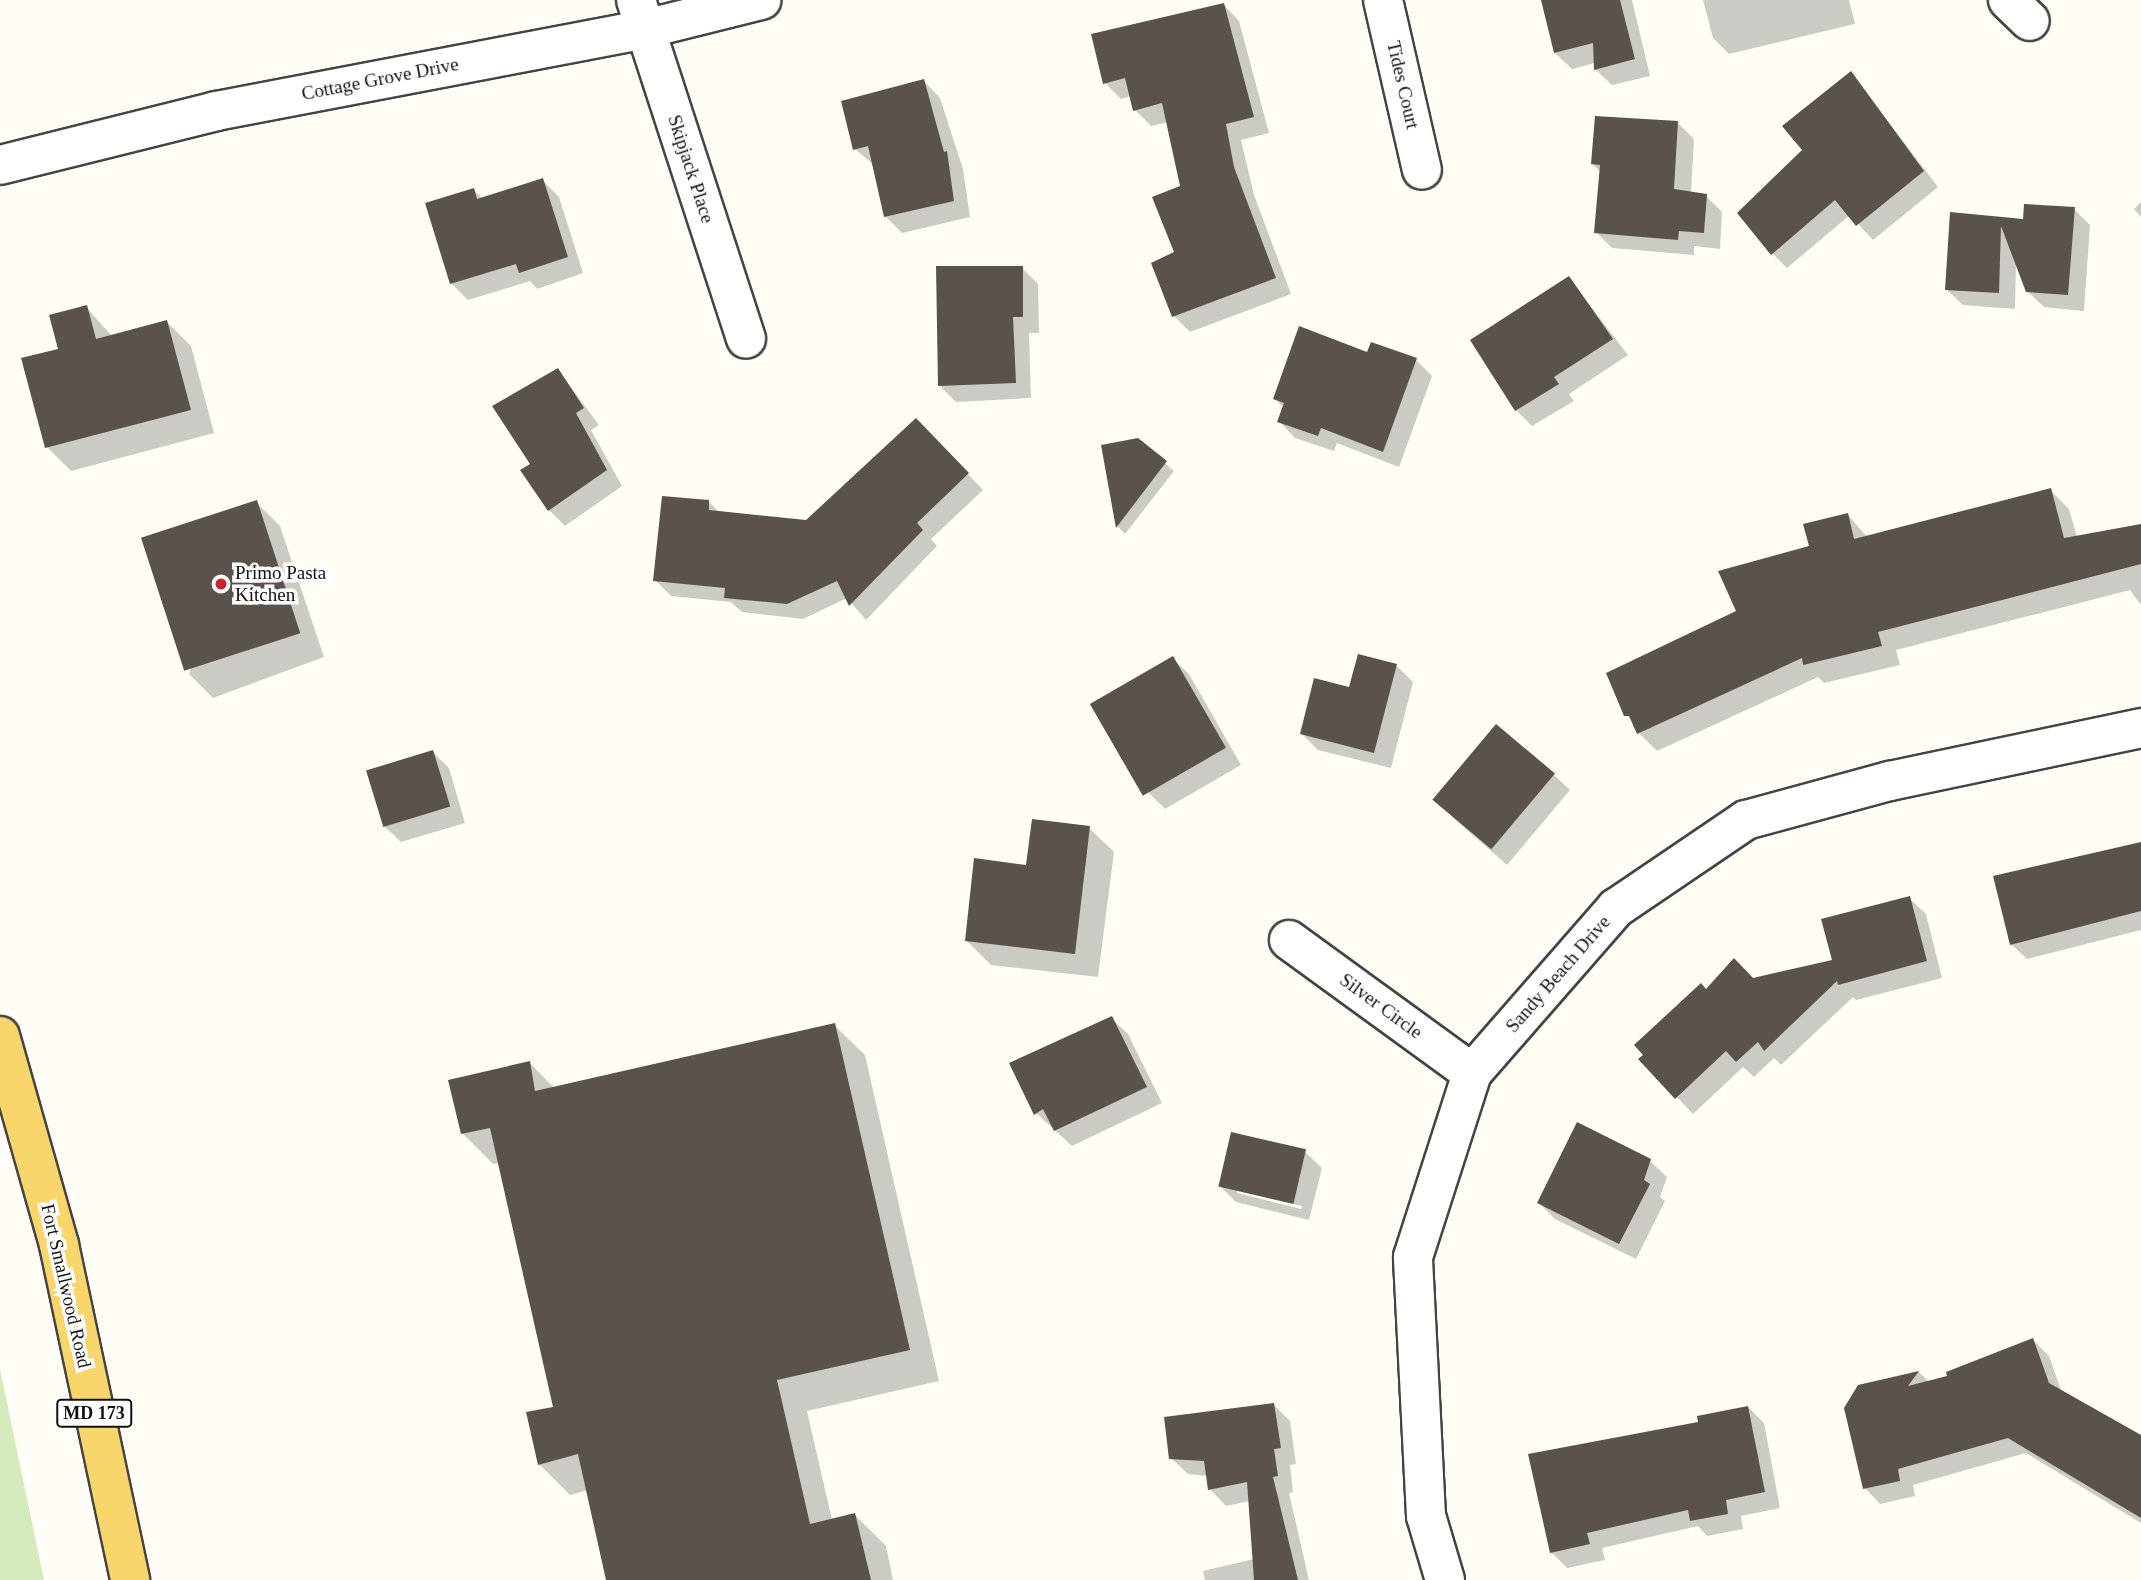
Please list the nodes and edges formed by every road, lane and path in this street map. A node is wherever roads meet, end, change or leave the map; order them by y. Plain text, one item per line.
1 (761, 0) edge
2 (1383, 0) edge
3 (641, 14) edge
4 (0, 165) edge
5 (1422, 170) dead end
6 (746, 339) dead end
7 (2141, 728) edge
8 (1289, 940) dead end
9 (0, 1036) edge
10 (1472, 1073) junction
11 (130, 1580) edge
12 (1445, 1580) edge

1 - 3 street, Cottage Grove Drive
2 - 5 street, Tides Court
3 - 4 street, Cottage Grove Drive
3 - 6 street, Skipjack Place
7 - 10 street, Sandy Beach Drive
8 - 10 street, Silver Circle
9 - 11 main road, Fort Smallwood Road / MD 173
10 - 12 street, Sandy Beach Drive

